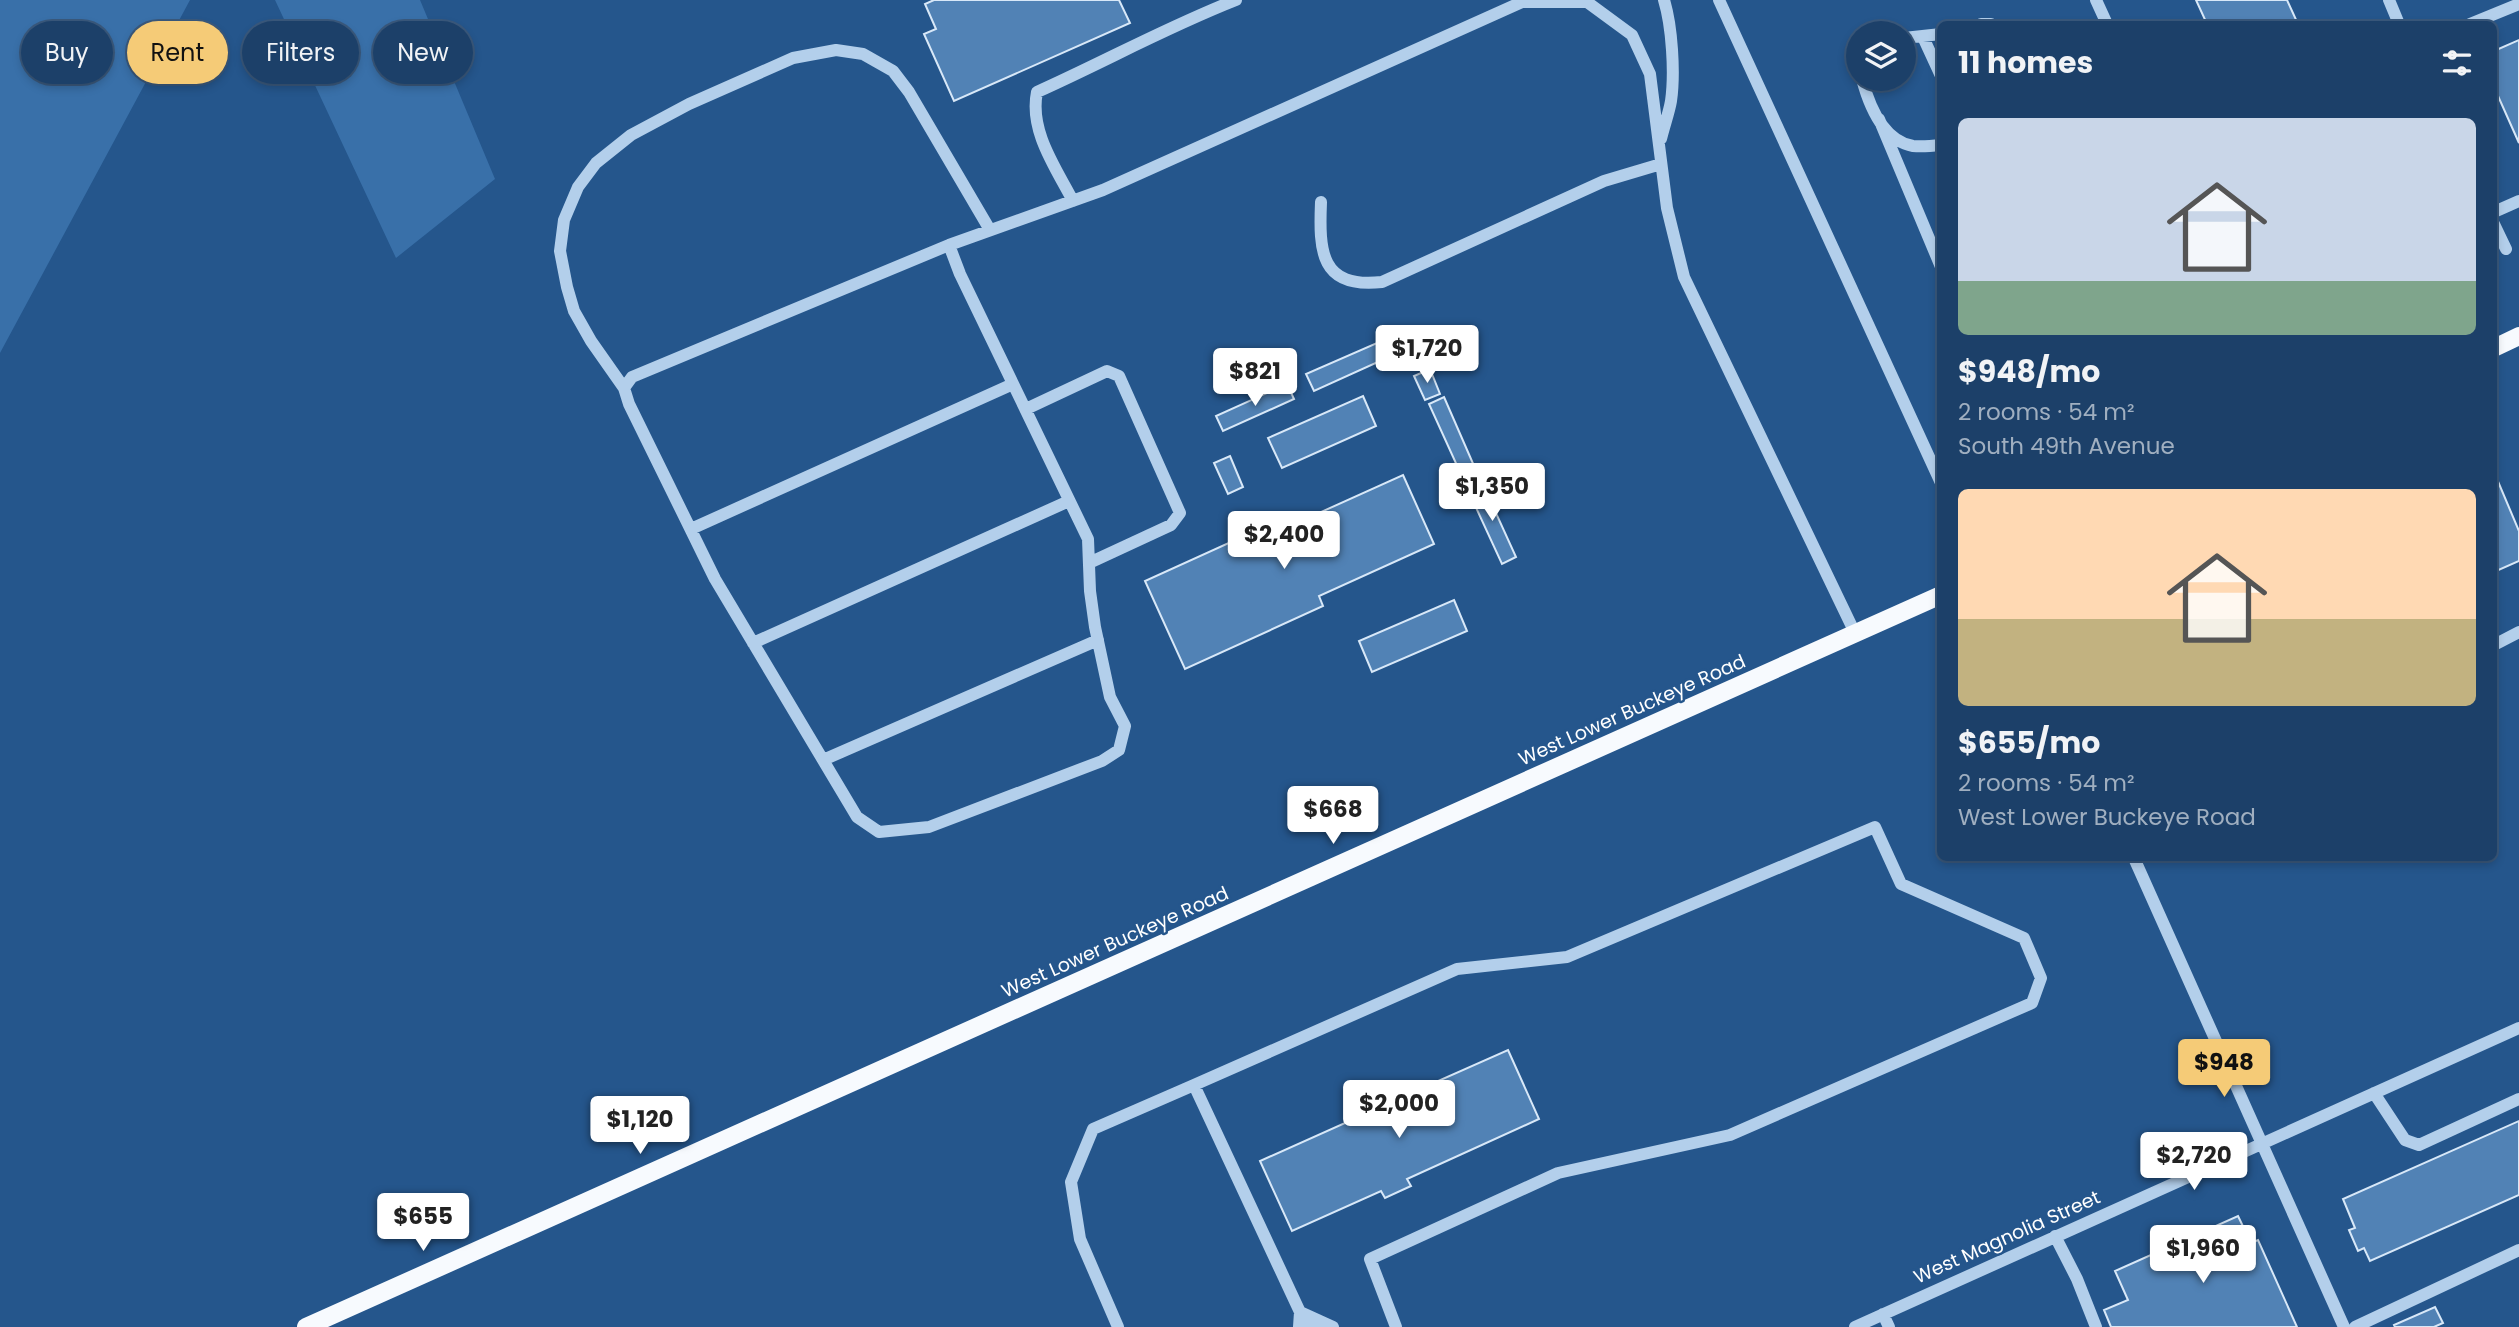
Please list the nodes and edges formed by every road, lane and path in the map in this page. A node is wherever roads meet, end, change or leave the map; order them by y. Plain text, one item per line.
1 (1236, 0) edge
2 (1664, 0) edge
3 (1719, 0) edge
4 (2096, 0) edge
5 (2389, 0) edge
6 (2519, 4) edge
7 (2106, 21) edge
8 (2398, 21) edge
9 (2477, 21) edge
10 (1937, 35) edge
11 (1916, 37) edge
12 (1923, 37) junction
13 (1937, 67) edge
14 (1865, 91) edge
15 (1879, 119) junction
16 (1937, 145) edge
17 (1659, 146) junction
18 (1661, 164) junction
19 (1073, 201) junction
20 (2519, 201) edge
21 (1321, 202) dead end
22 (2497, 211) edge
23 (990, 230) junction
24 (2497, 230) edge
25 (949, 245) junction
26 (2506, 249) dead end
27 (1937, 257) edge
28 (2519, 336) edge
29 (2497, 347) edge
30 (1013, 384) junction
31 (624, 388) junction
32 (1026, 409) junction
33 (1937, 474) edge
34 (1069, 501) junction
35 (691, 529) junction
36 (1089, 563) junction
37 (1937, 597) edge
38 (2519, 632) edge
39 (1855, 633) junction
40 (1098, 640) junction
41 (754, 643) junction
42 (2497, 643) edge
43 (823, 760) junction
44 (2135, 861) edge
45 (2519, 1028) edge
46 (1194, 1085) junction
47 (2374, 1093) junction
48 (2519, 1099) edge
49 (2263, 1143) junction
50 (2055, 1236) junction
51 (2519, 1250) edge
52 (1300, 1312) junction
53 (1884, 1314) junction
54 (306, 1327) edge
55 (1118, 1327) edge
56 (1299, 1327) edge
57 (1312, 1327) edge
58 (1334, 1327) edge
59 (1396, 1327) edge
60 (1855, 1327) edge
61 (1889, 1327) edge
62 (2096, 1327) edge
63 (2344, 1327) edge
64 (2355, 1327) edge

1 - 19 street
2 - 17 street
3 - 33 street
4 - 7 street
5 - 8 street
6 - 9 street
10 - 12 street
11 - 12 street
12 - 13 street
14 - 15 street
15 - 16 street
15 - 27 street
17 - 18 street
17 - 19 street
18 - 21 street
18 - 39 street
19 - 23 street
20 - 22 street
23 - 25 street
23 - 31 street
24 - 26 street
25 - 30 street
25 - 31 street
28 - 29 main road
30 - 32 street
30 - 35 street
31 - 35 street
32 - 34 street
32 - 36 street
34 - 36 street
34 - 41 street
35 - 41 street
36 - 40 street
37 - 39 main road, West Lower Buckeye Road
38 - 42 street
39 - 54 main road, West Lower Buckeye Road
40 - 43 street
40 - 43 street
41 - 43 street
44 - 49 street
45 - 47 street, West Magnolia Street
46 - 52 street
46 - 55 street
46 - 59 street
47 - 48 street
47 - 49 street, West Magnolia Street
49 - 50 street, West Magnolia Street
49 - 63 street
50 - 53 street, West Magnolia Street
50 - 62 street
51 - 64 street
52 - 56 street
52 - 57 street
52 - 58 street
53 - 60 street, West Magnolia Street
53 - 61 street

